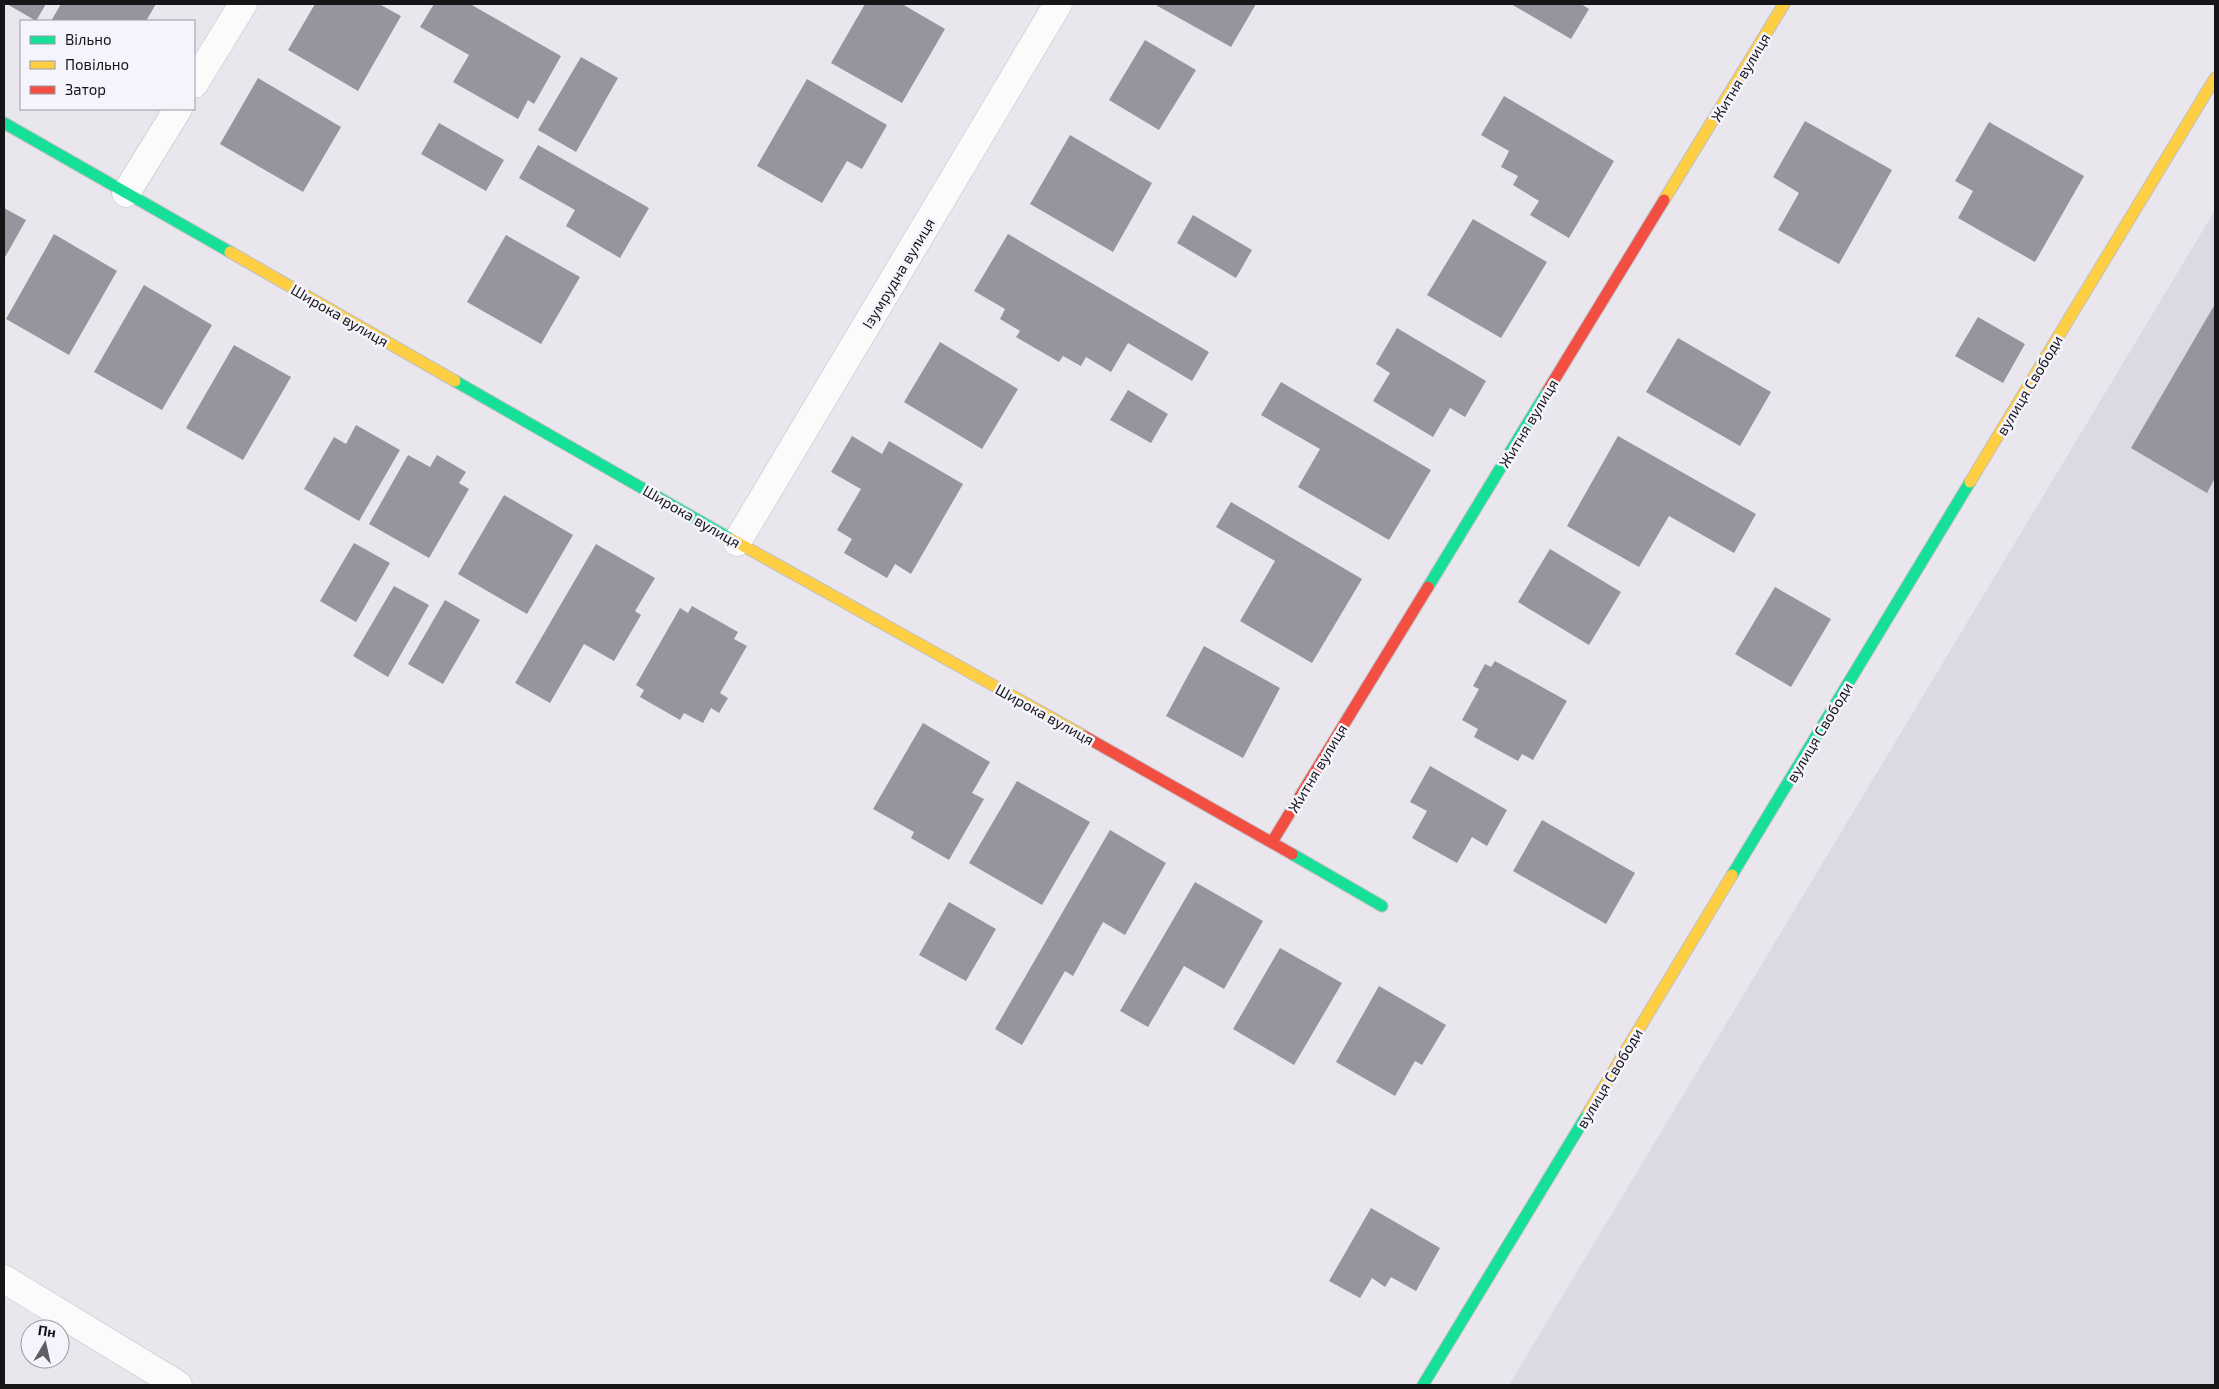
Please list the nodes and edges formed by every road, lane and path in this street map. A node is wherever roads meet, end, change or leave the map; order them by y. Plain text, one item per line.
1 (243, 4) edge
2 (1058, 4) edge
3 (1784, 4) edge
4 (2215, 78) edge
5 (195, 82) edge
6 (177, 110) edge
7 (4, 123) edge
8 (126, 193) junction
9 (737, 542) junction
10 (1272, 842) junction
11 (1382, 906) dead end
12 (4, 1280) edge
13 (178, 1385) edge
14 (1424, 1385) edge

1 - 5 street
2 - 9 street, Ізумрудна вулиця
3 - 10 street, Житня вулиця
4 - 14 street, вулиця Свободи
6 - 8 street
7 - 8 street, Широка вулиця
8 - 9 street, Широка вулиця
9 - 10 street, Широка вулиця
10 - 11 street, Широка вулиця
12 - 13 street

